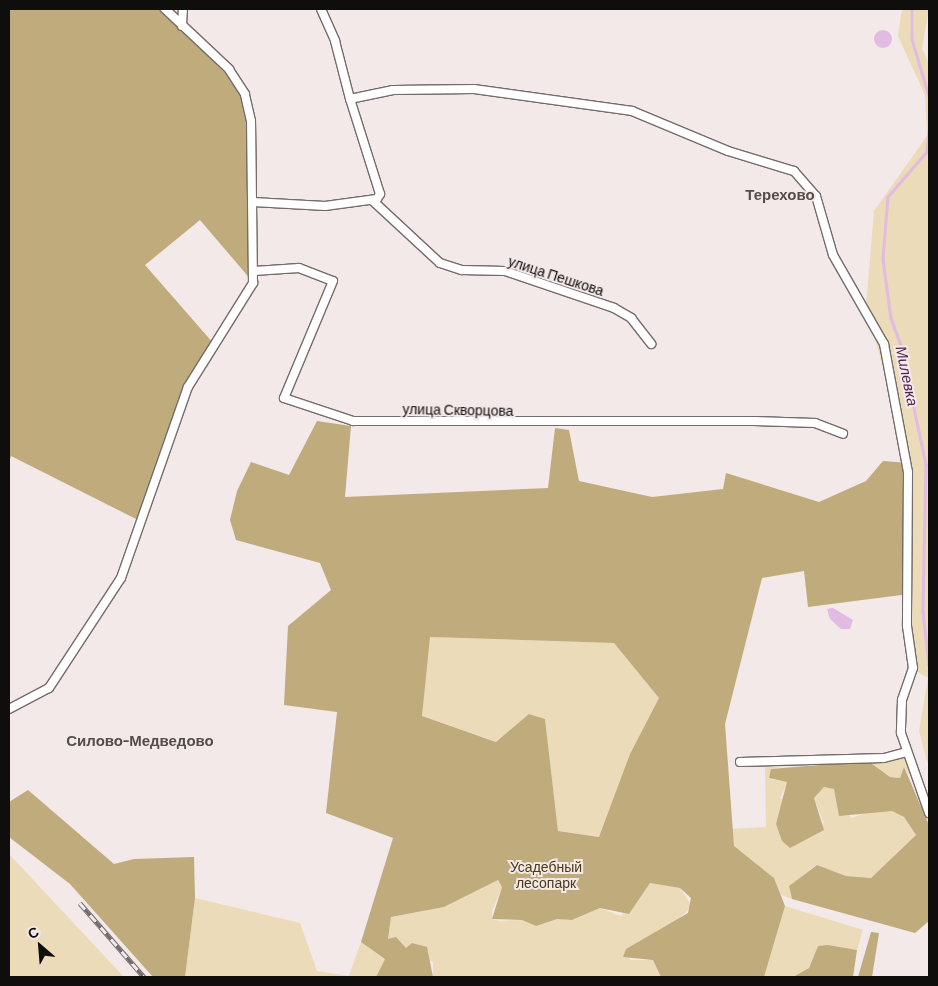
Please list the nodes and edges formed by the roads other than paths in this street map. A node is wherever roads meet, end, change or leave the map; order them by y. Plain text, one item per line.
1 (165, 9) edge
2 (183, 9) edge
3 (320, 9) edge
4 (182, 26) junction
5 (350, 98) junction
6 (373, 201) junction
7 (253, 202) junction
8 (254, 271) junction
9 (651, 344) dead end
10 (843, 434) dead end
11 (9, 710) edge
12 (906, 752) junction
13 (740, 762) dead end
14 (929, 812) edge

1 - 4 street
2 - 4 street
3 - 5 street
4 - 7 street
5 - 6 street
5 - 12 street
6 - 7 street
6 - 9 street, улица Пешкова
7 - 8 street
8 - 10 street, улица Скворцова
8 - 11 street
12 - 13 street
12 - 14 street

